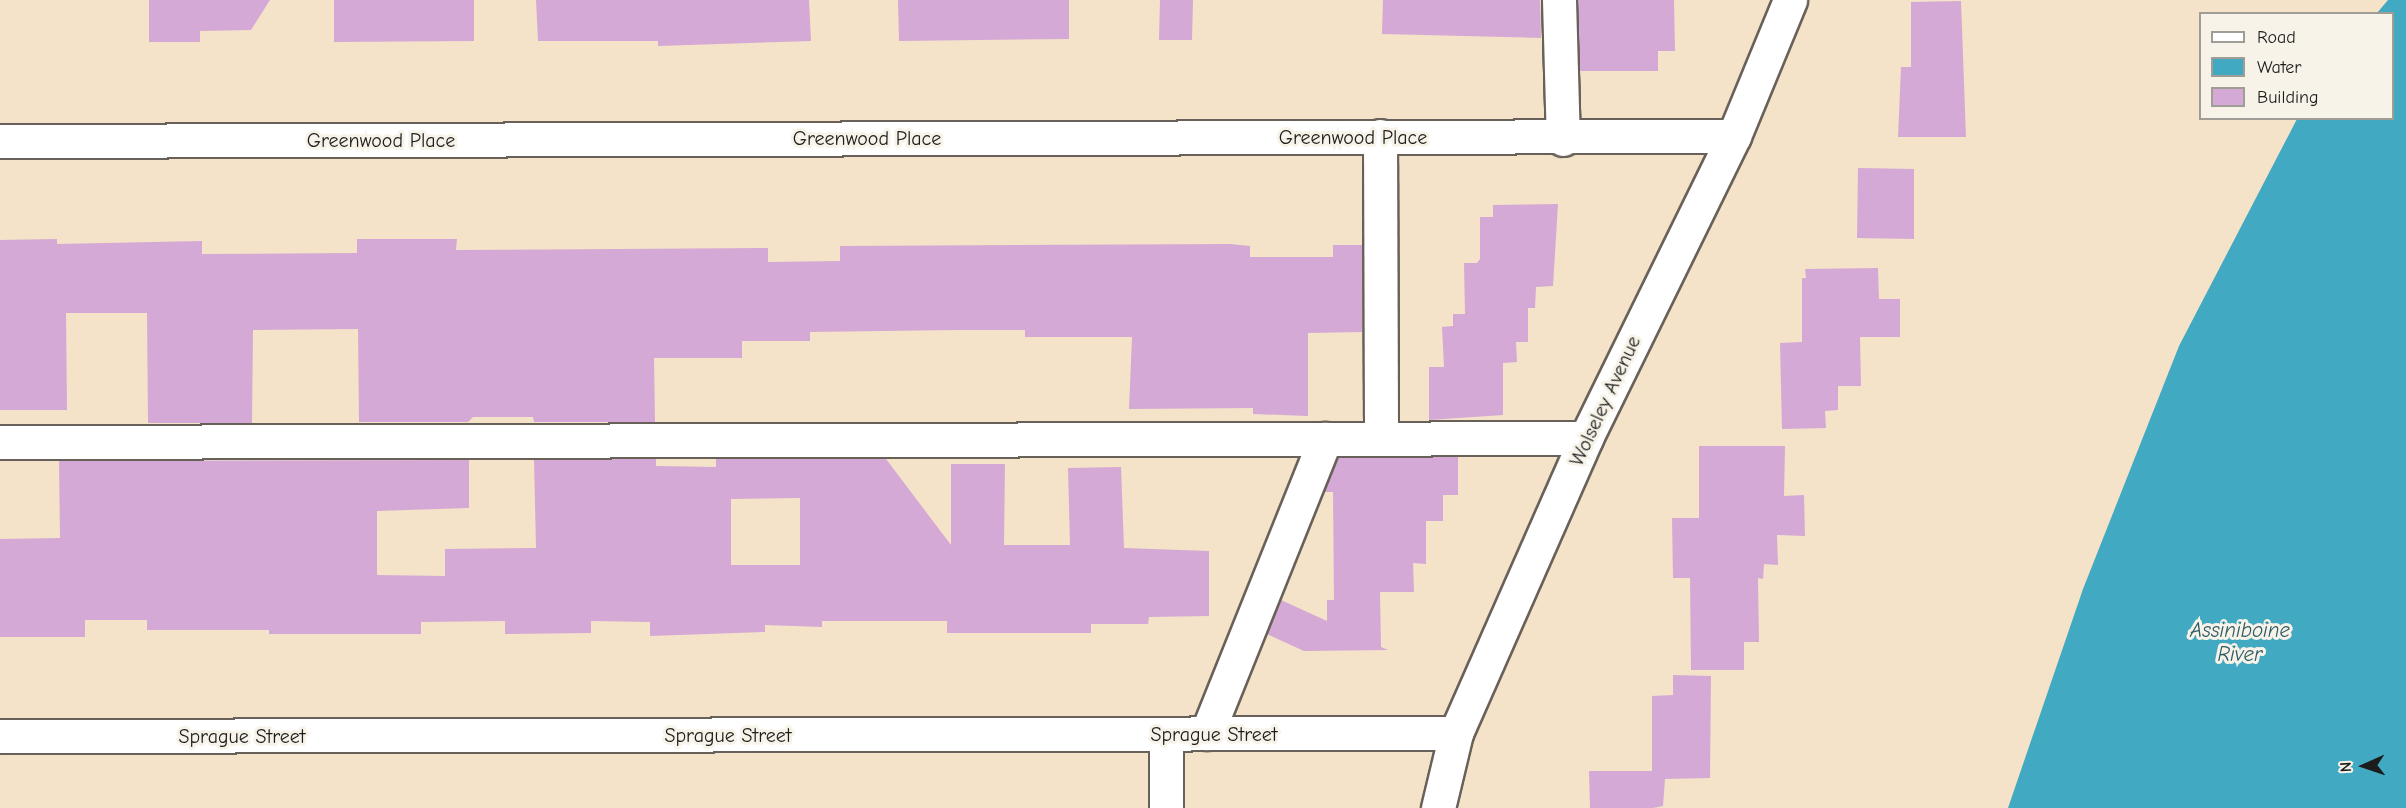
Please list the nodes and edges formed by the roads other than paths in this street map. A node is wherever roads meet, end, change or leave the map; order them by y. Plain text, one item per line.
1 (1559, 0) edge
2 (1790, 0) edge
3 (1380, 136) junction
4 (1734, 136) junction
5 (1563, 139) junction
6 (0, 141) edge
7 (1381, 438) junction
8 (1586, 438) junction
9 (1325, 439) junction
10 (0, 442) edge
11 (1207, 733) junction
12 (1456, 733) junction
13 (1166, 734) junction
14 (0, 736) edge
15 (1166, 808) edge
16 (1438, 808) edge

1 - 5 street
2 - 4 street, Wolseley Avenue
3 - 5 street, Greenwood Place
3 - 6 street, Greenwood Place
3 - 7 street
4 - 5 street, Greenwood Place
4 - 8 street, Wolseley Avenue
7 - 8 street
7 - 9 street
8 - 12 street, Wolseley Avenue
9 - 10 street
9 - 11 street
11 - 12 street, Sprague Street
11 - 13 street, Sprague Street
12 - 16 street, Wolseley Avenue
13 - 14 street, Sprague Street
13 - 15 street

